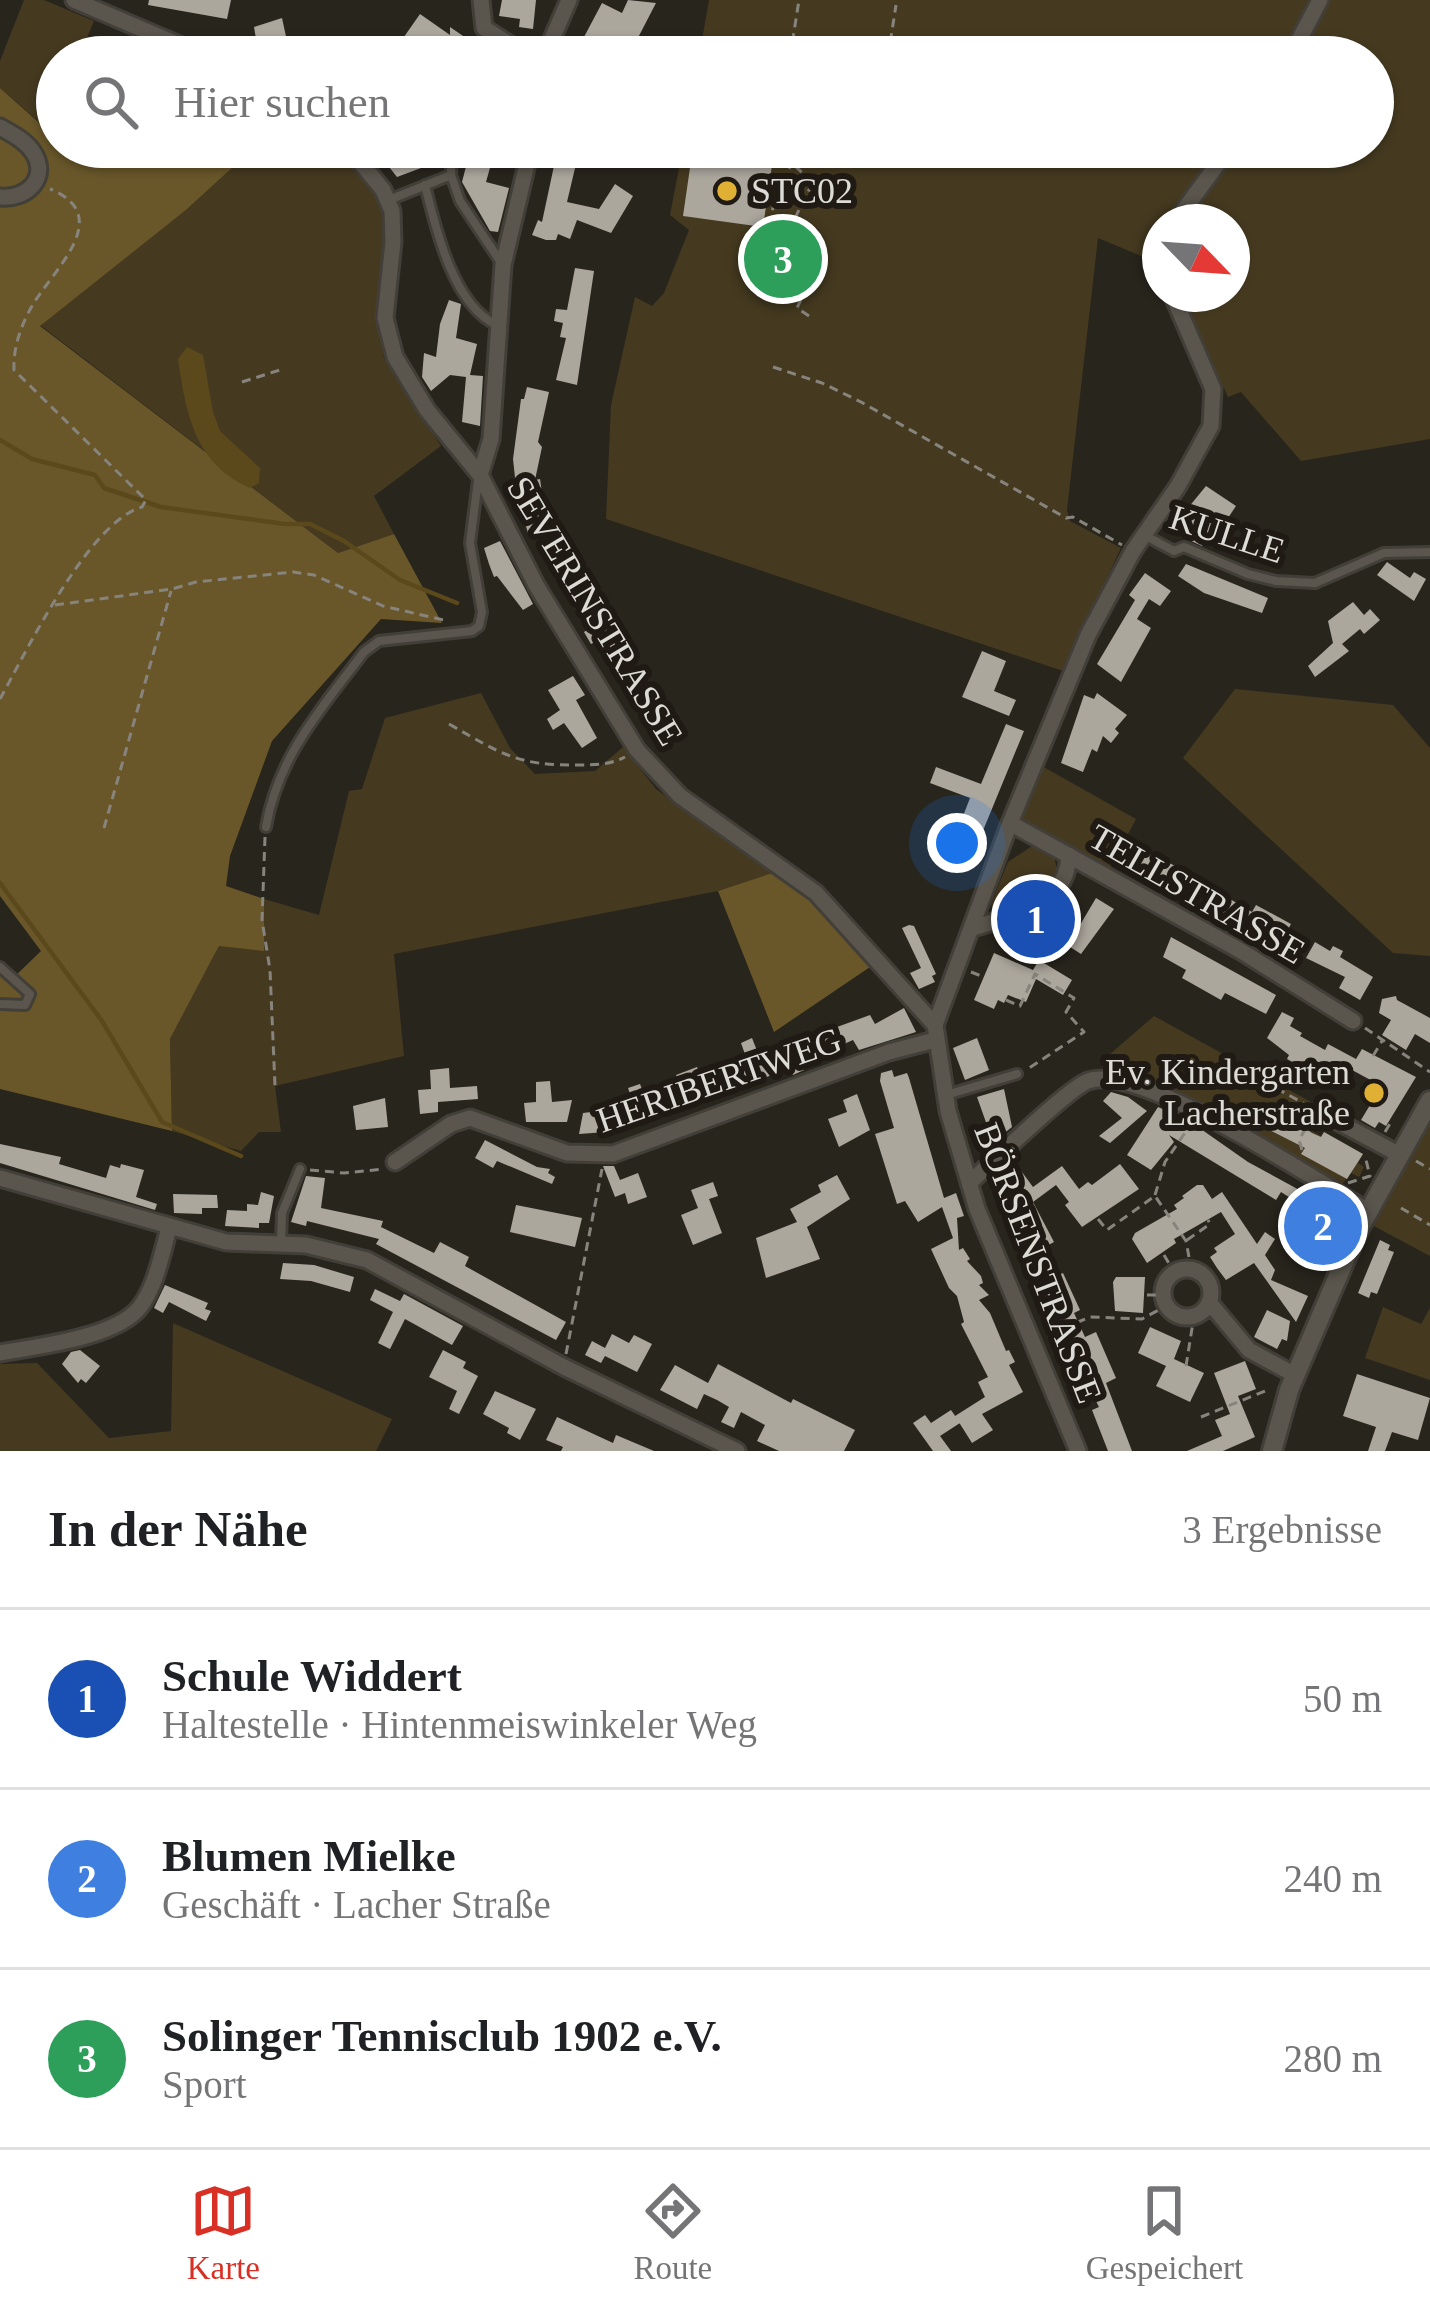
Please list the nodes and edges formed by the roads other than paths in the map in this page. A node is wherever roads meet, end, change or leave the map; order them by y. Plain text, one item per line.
1 (74, 0) edge
2 (481, 0) edge
3 (568, 0) edge
4 (1320, 0) edge
5 (158, 36) edge
6 (497, 36) edge
7 (553, 36) edge
8 (1301, 36) edge
9 (0, 127) edge
10 (36, 160) edge
11 (39, 168) edge
12 (364, 168) edge
13 (451, 168) edge
14 (526, 168) edge
15 (1215, 168) edge
16 (451, 175) junction
17 (425, 184) junction
18 (0, 197) edge
19 (389, 200) junction
20 (1188, 204) edge
21 (503, 265) junction
22 (1180, 312) edge
23 (498, 325) junction
24 (480, 475) junction
25 (1144, 535) junction
26 (1430, 552) edge
27 (1010, 823) junction
28 (266, 827) road end
29 (1069, 855) junction
30 (973, 928) junction
31 (0, 967) edge
32 (0, 1004) edge
33 (1353, 1022) road end
34 (935, 1033) junction
35 (1016, 1075) road end
36 (945, 1096) junction
37 (1430, 1101) edge
38 (1317, 1110) road end
39 (1400, 1155) junction
40 (395, 1162) road end
41 (300, 1169) road end
42 (0, 1178) edge
43 (969, 1184) junction
44 (1368, 1211) junction
45 (169, 1228) junction
46 (281, 1243) junction
47 (1209, 1302) junction
48 (0, 1353) edge
49 (1292, 1383) junction
50 (737, 1451) edge
51 (1078, 1451) edge
52 (1272, 1451) edge

1 - 5 street
2 - 6 street
3 - 7 street
4 - 8 street
9 - 10 street
11 - 18 street
12 - 19 street
13 - 16 lane
14 - 21 street
15 - 20 street
16 - 17 lane
16 - 21 lane
17 - 19 lane
17 - 23 lane
19 - 24 street, SEVERINSTRASSE
21 - 23 street
22 - 25 street
23 - 24 street
24 - 28 lane
24 - 34 street, SEVERINSTRASSE
25 - 26 lane, KULLE
25 - 27 street
27 - 29 street, TELLSTRASSE
27 - 30 street
29 - 30 street
29 - 33 street, TELLSTRASSE
30 - 34 street
31 - 32 lane
34 - 36 street, BÖRSENSTRASSE
34 - 40 street, HERIBERTWEG
35 - 36 lane
36 - 43 street, BÖRSENSTRASSE
37 - 39 street
38 - 39 street
39 - 44 street
41 - 46 lane
42 - 45 street
43 - 44 street
43 - 51 street, BÖRSENSTRASSE
44 - 49 street
45 - 46 street
45 - 48 street
46 - 50 street
47 - 47 street
47 - 49 street
49 - 52 street

